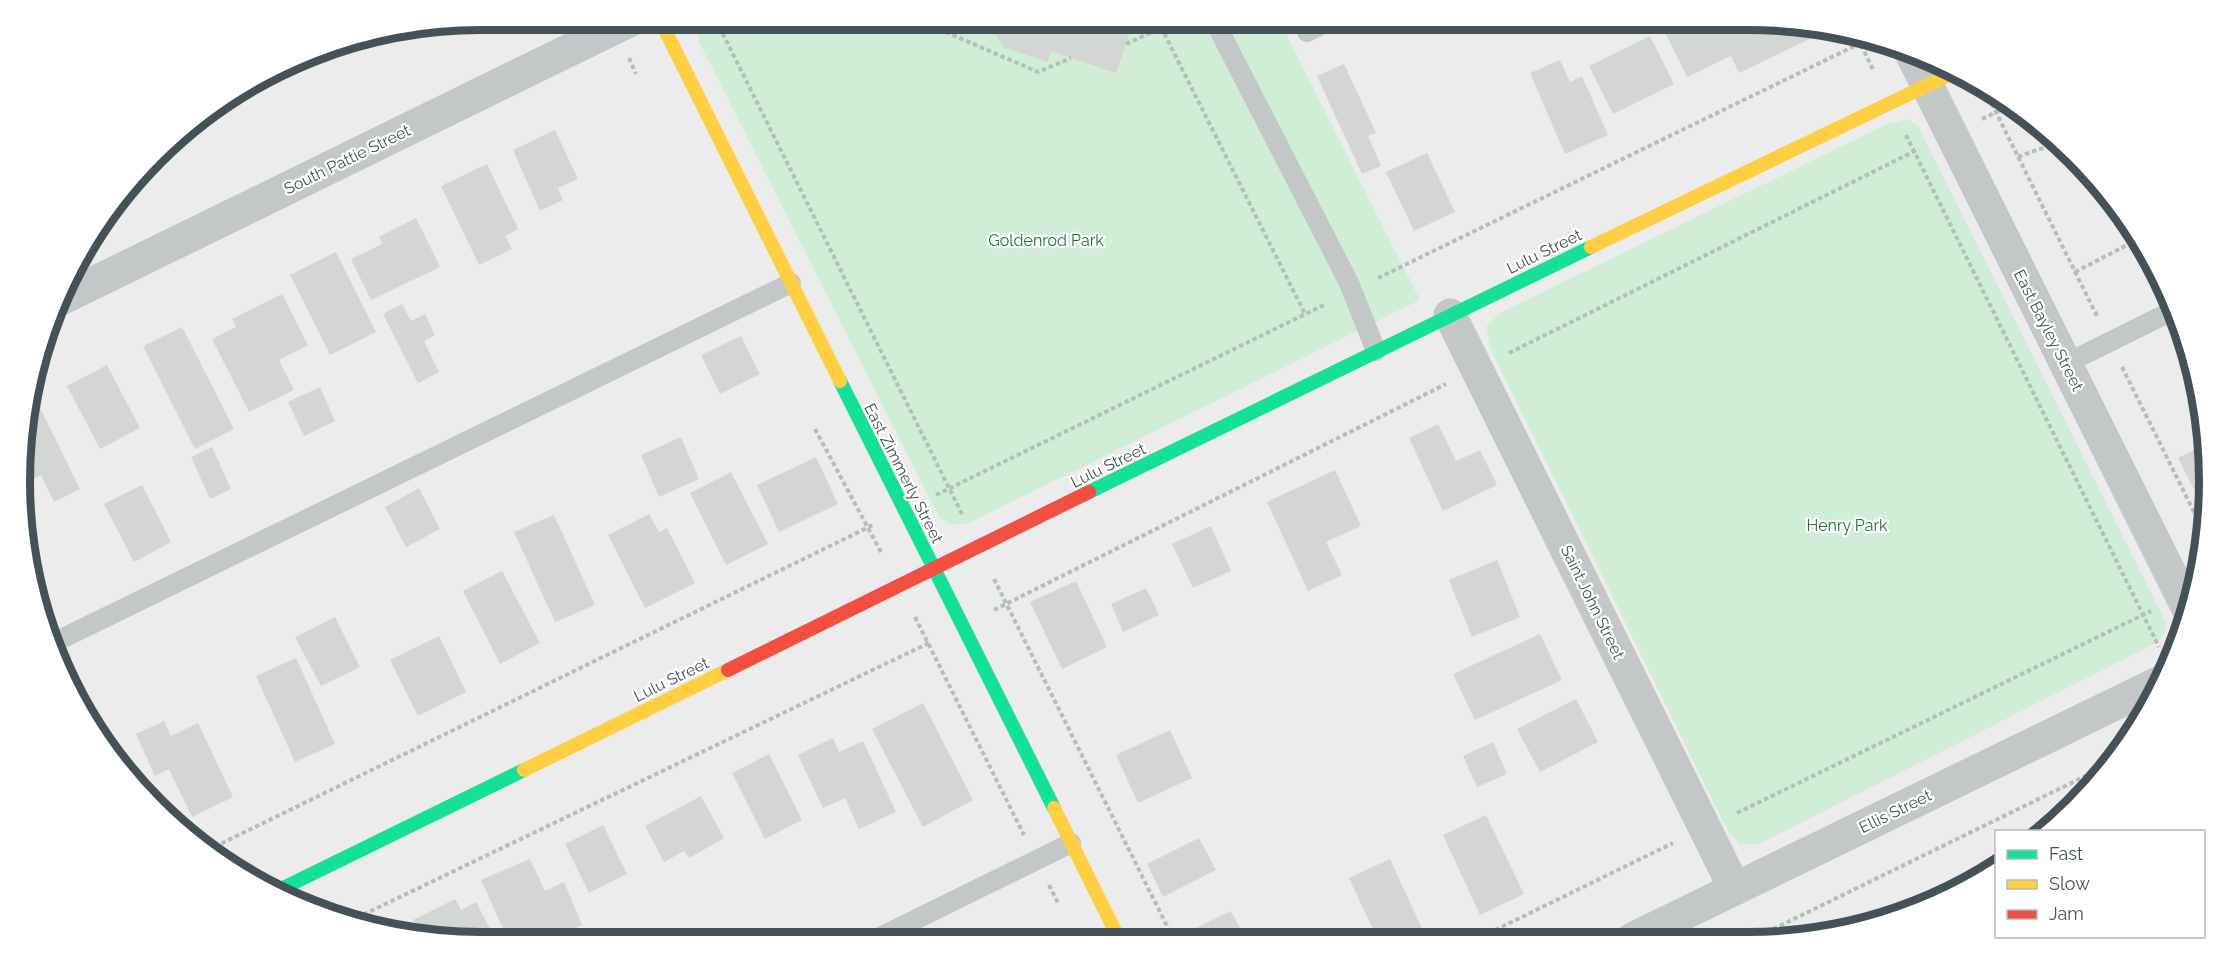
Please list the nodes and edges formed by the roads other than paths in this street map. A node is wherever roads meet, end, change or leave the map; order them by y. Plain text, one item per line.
1 (611, 30) edge
2 (665, 30) edge
3 (1219, 30) edge
4 (1311, 30) edge
5 (1307, 32) dead end
6 (1914, 62) edge
7 (1946, 76) edge
8 (1927, 86) junction
9 (791, 283) junction
10 (71, 294) edge
11 (2167, 314) edge
12 (1450, 315) junction
13 (1376, 351) junction
14 (2066, 363) junction
15 (934, 569) junction
16 (2183, 600) edge
17 (59, 640) edge
18 (2156, 671) edge
19 (1071, 843) junction
20 (286, 887) edge
21 (1736, 889) junction
22 (890, 932) edge
23 (1116, 932) edge
24 (1647, 932) edge

1 - 10 street, South Pattie Street
2 - 9 street, East Zimmerly Street
3 - 13 lane
4 - 5 lane
6 - 8 street, East Bayley Street
7 - 8 street, Lulu Street
8 - 12 street, Lulu Street
8 - 14 street, East Bayley Street
9 - 15 street, East Zimmerly Street
9 - 17 lane
11 - 14 lane
12 - 13 street, Lulu Street
12 - 21 street, Saint John Street
13 - 15 street, Lulu Street
14 - 16 street, East Bayley Street
15 - 19 street, East Zimmerly Street
15 - 20 street, Lulu Street
18 - 21 street, Ellis Street
19 - 22 lane
19 - 23 street, East Zimmerly Street
21 - 24 street, Ellis Street

